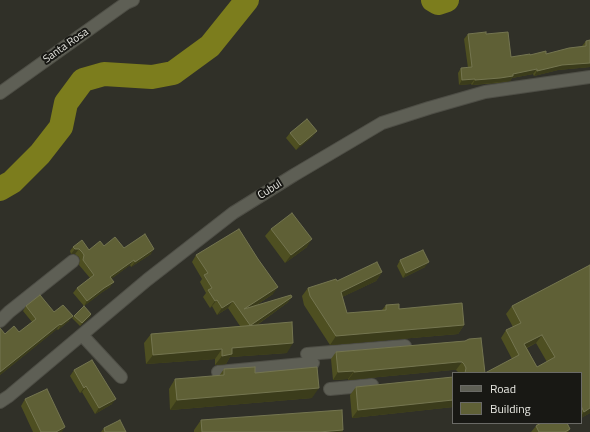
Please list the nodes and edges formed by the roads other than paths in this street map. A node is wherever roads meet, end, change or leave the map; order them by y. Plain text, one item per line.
1 (133, 0) edge
2 (590, 77) edge
3 (0, 93) edge
4 (73, 260) dead end
5 (0, 321) edge
6 (82, 335) junction
7 (414, 345) edge
8 (218, 372) dead end
9 (121, 377) dead end
10 (384, 384) edge
11 (330, 389) dead end
12 (0, 402) edge

1 - 3 street, Santa Rosa
2 - 6 street, Cubul
4 - 5 street
6 - 9 street
6 - 12 street, Cubul
7 - 8 street
10 - 11 street

